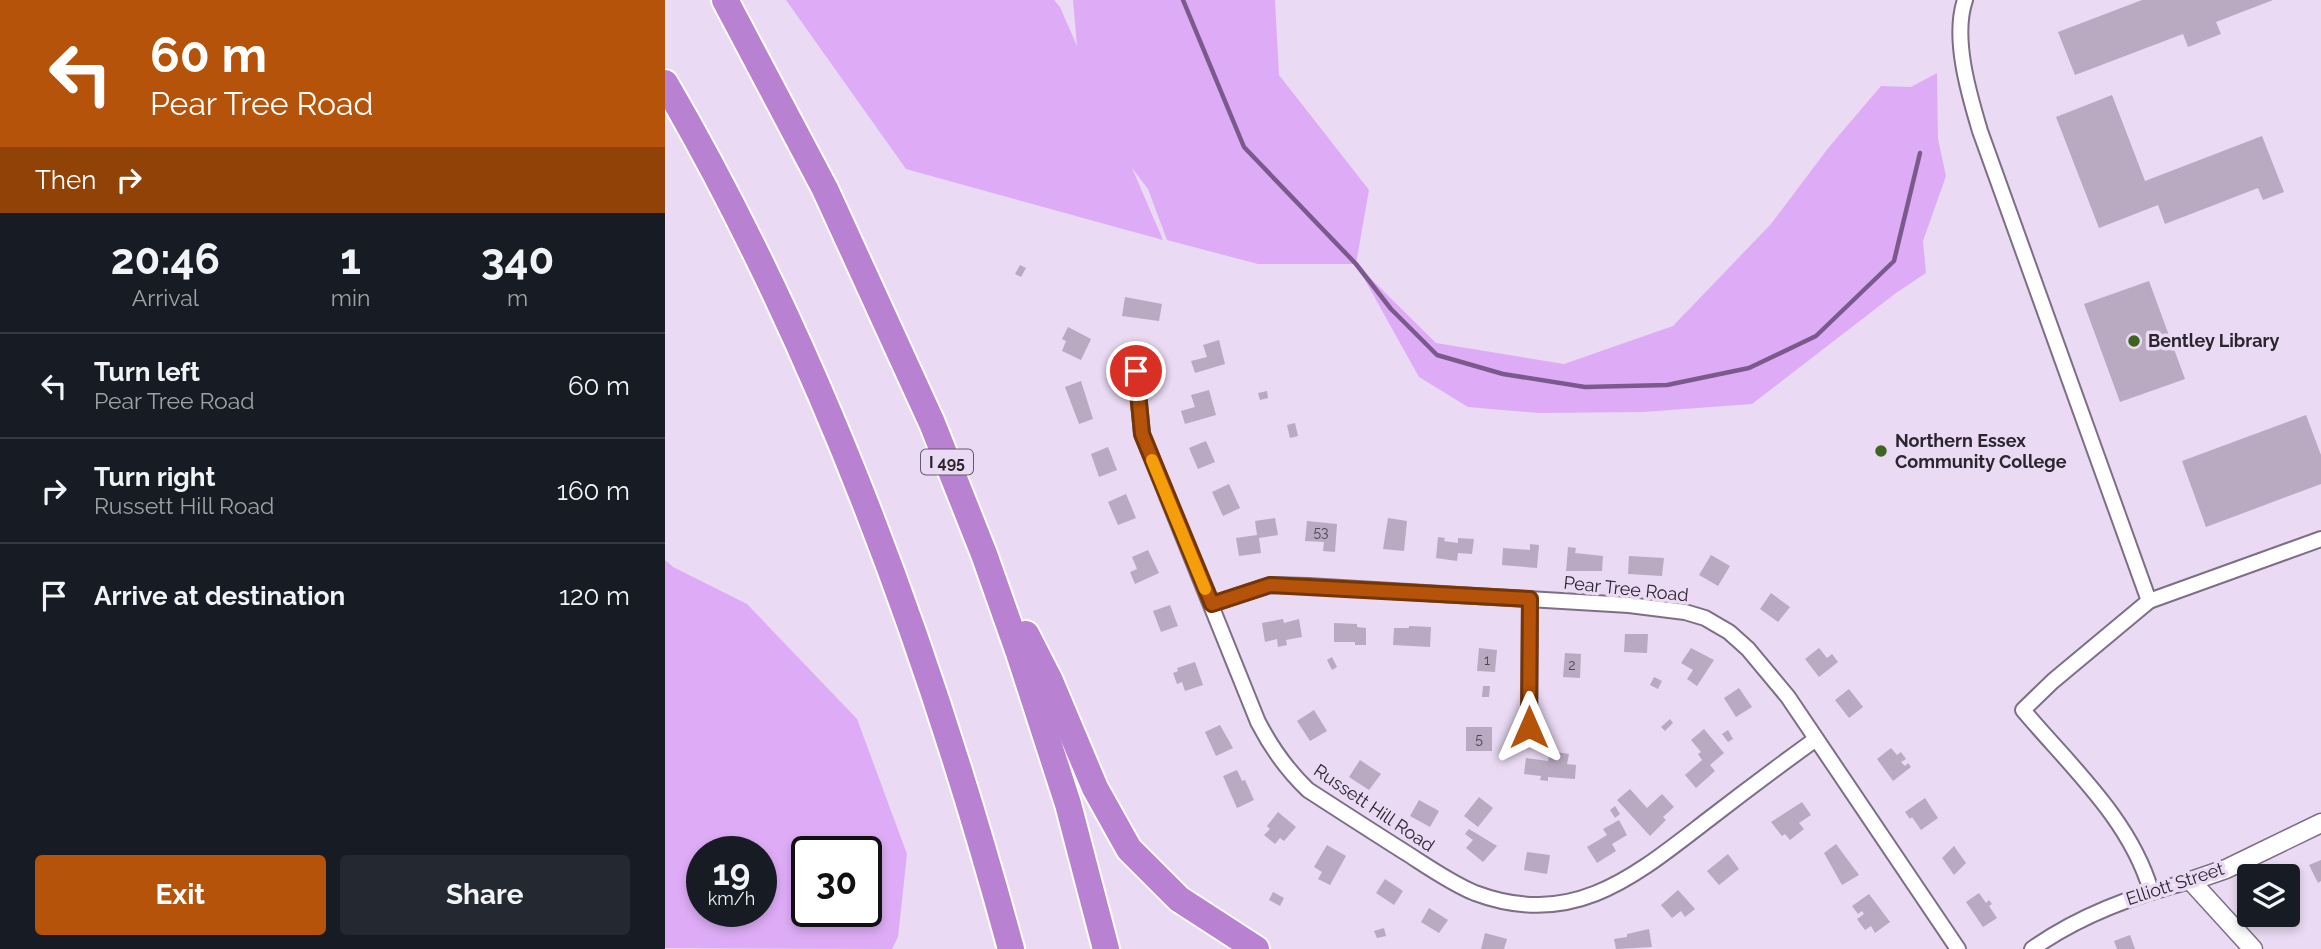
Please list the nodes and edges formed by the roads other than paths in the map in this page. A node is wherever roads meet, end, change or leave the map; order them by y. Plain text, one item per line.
1 (725, 0) edge
2 (1965, 0) edge
3 (665, 83) edge
4 (1136, 371) dead end
5 (2321, 539) edge
6 (984, 554) junction
7 (1530, 599) junction
8 (2149, 601) junction
9 (1212, 604) junction
10 (1529, 727) dead end
11 (1816, 739) junction
12 (2321, 823) edge
13 (2191, 881) junction
14 (2151, 891) junction
15 (1011, 949) edge
16 (1106, 949) edge
17 (1256, 949) edge
18 (1958, 949) edge
19 (2032, 949) edge
20 (2253, 949) edge

1 - 6 highway, I 495
2 - 8 street
3 - 15 highway
4 - 9 street, Russett Hill Road
5 - 8 street
6 - 16 highway, I 495
6 - 17 highway
7 - 9 street, Pear Tree Road
7 - 10 street
7 - 11 street, Pear Tree Road
8 - 14 street
9 - 11 street, Russett Hill Road
11 - 18 street, Pear Tree Road
12 - 13 street, Elliott Street
13 - 14 street, Elliott Street
13 - 20 street
14 - 19 street, Elliott Street

